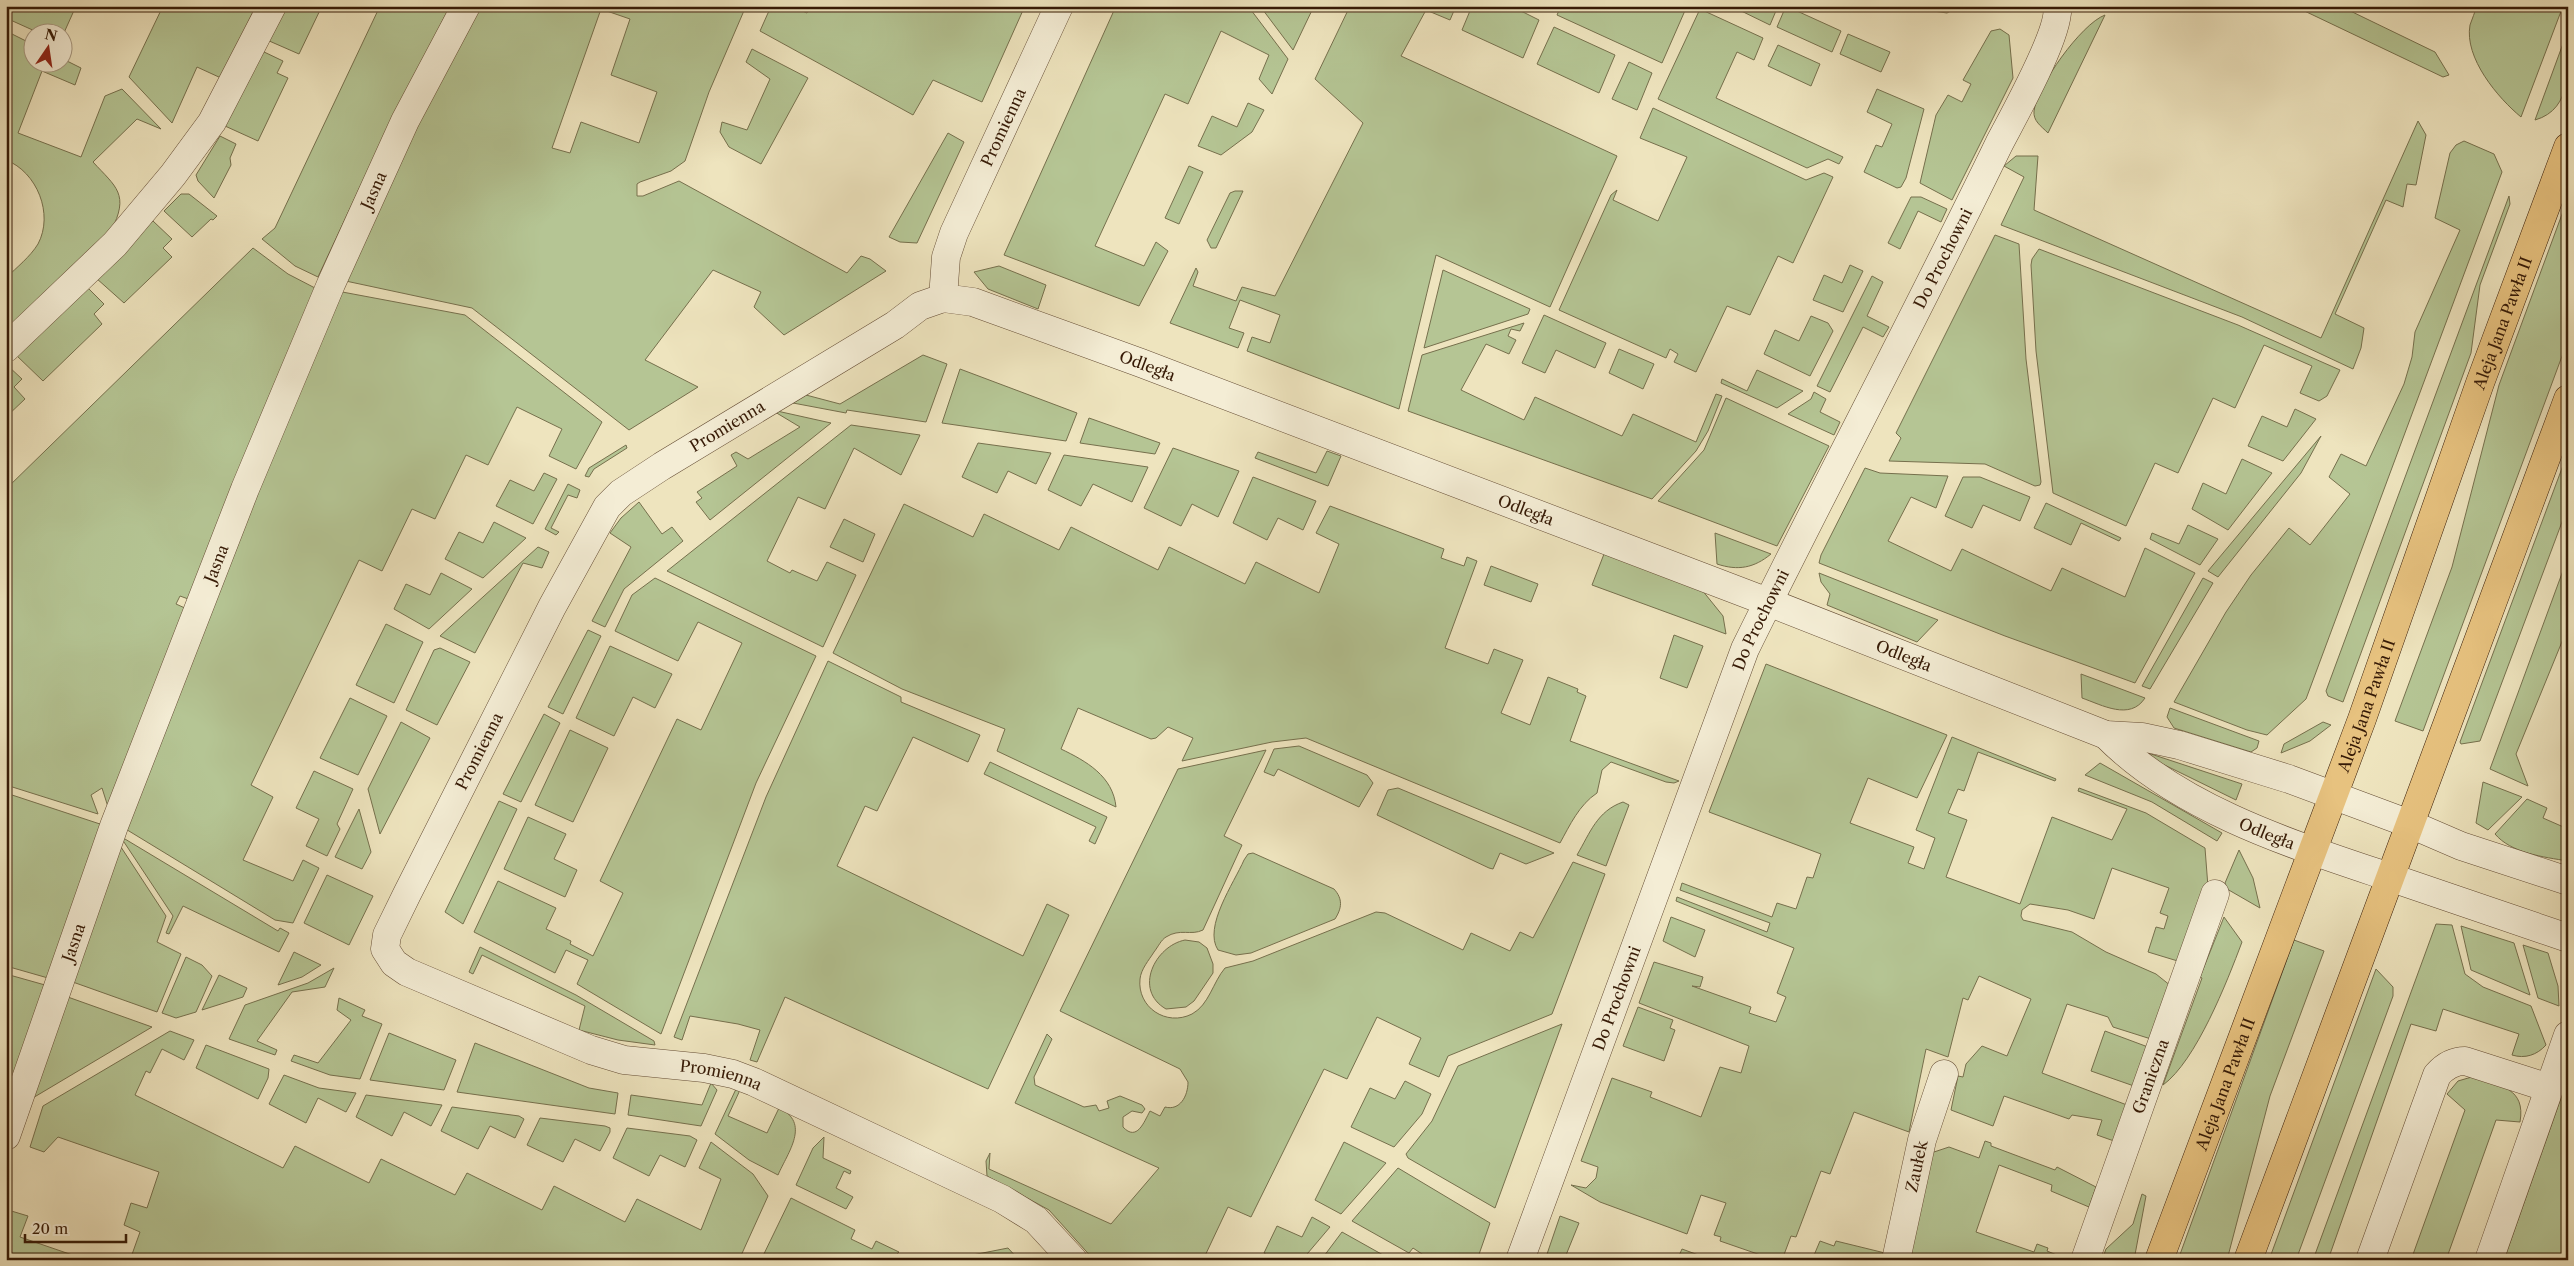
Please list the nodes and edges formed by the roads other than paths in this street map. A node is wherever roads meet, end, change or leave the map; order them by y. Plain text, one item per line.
1 (272, 6) edge
2 (466, 6) edge
3 (1059, 6) edge
4 (2057, 6) edge
5 (2568, 147) edge
6 (943, 298) junction
7 (6, 348) edge
8 (2568, 399) edge
9 (1768, 602) junction
10 (2106, 735) junction
11 (2333, 795) junction
12 (2410, 824) junction
13 (2312, 851) junction
14 (2391, 877) junction
15 (2568, 881) edge
16 (2216, 894) dead end
17 (2568, 938) edge
18 (2568, 1035) edge
19 (1944, 1074) dead end
20 (2549, 1088) junction
21 (6, 1136) edge
22 (1073, 1260) edge
23 (1520, 1260) edge
24 (1896, 1260) edge
25 (2085, 1260) edge
26 (2159, 1260) edge
27 (2248, 1260) edge
28 (2370, 1260) edge
29 (2489, 1260) edge

1 - 7 street
2 - 21 street, Jasna
3 - 6 street, Promienna
4 - 9 street, Do Prochowni
5 - 11 main road, Aleja Jana Pawła II
6 - 9 street, Odległa
6 - 22 street, Promienna
8 - 12 main road
9 - 10 street, Odległa
9 - 23 street, Do Prochowni
10 - 11 street, Odległa
10 - 13 street, Odległa
11 - 12 street, Odległa
11 - 13 main road, Aleja Jana Pawła II
12 - 14 main road
12 - 15 street, Odległa
13 - 14 street, Odległa
13 - 26 main road, Aleja Jana Pawła II
14 - 17 street, Odległa
14 - 27 main road
16 - 25 street, Graniczna
18 - 20 street
19 - 24 street, Zaułek
20 - 28 street
20 - 29 street

